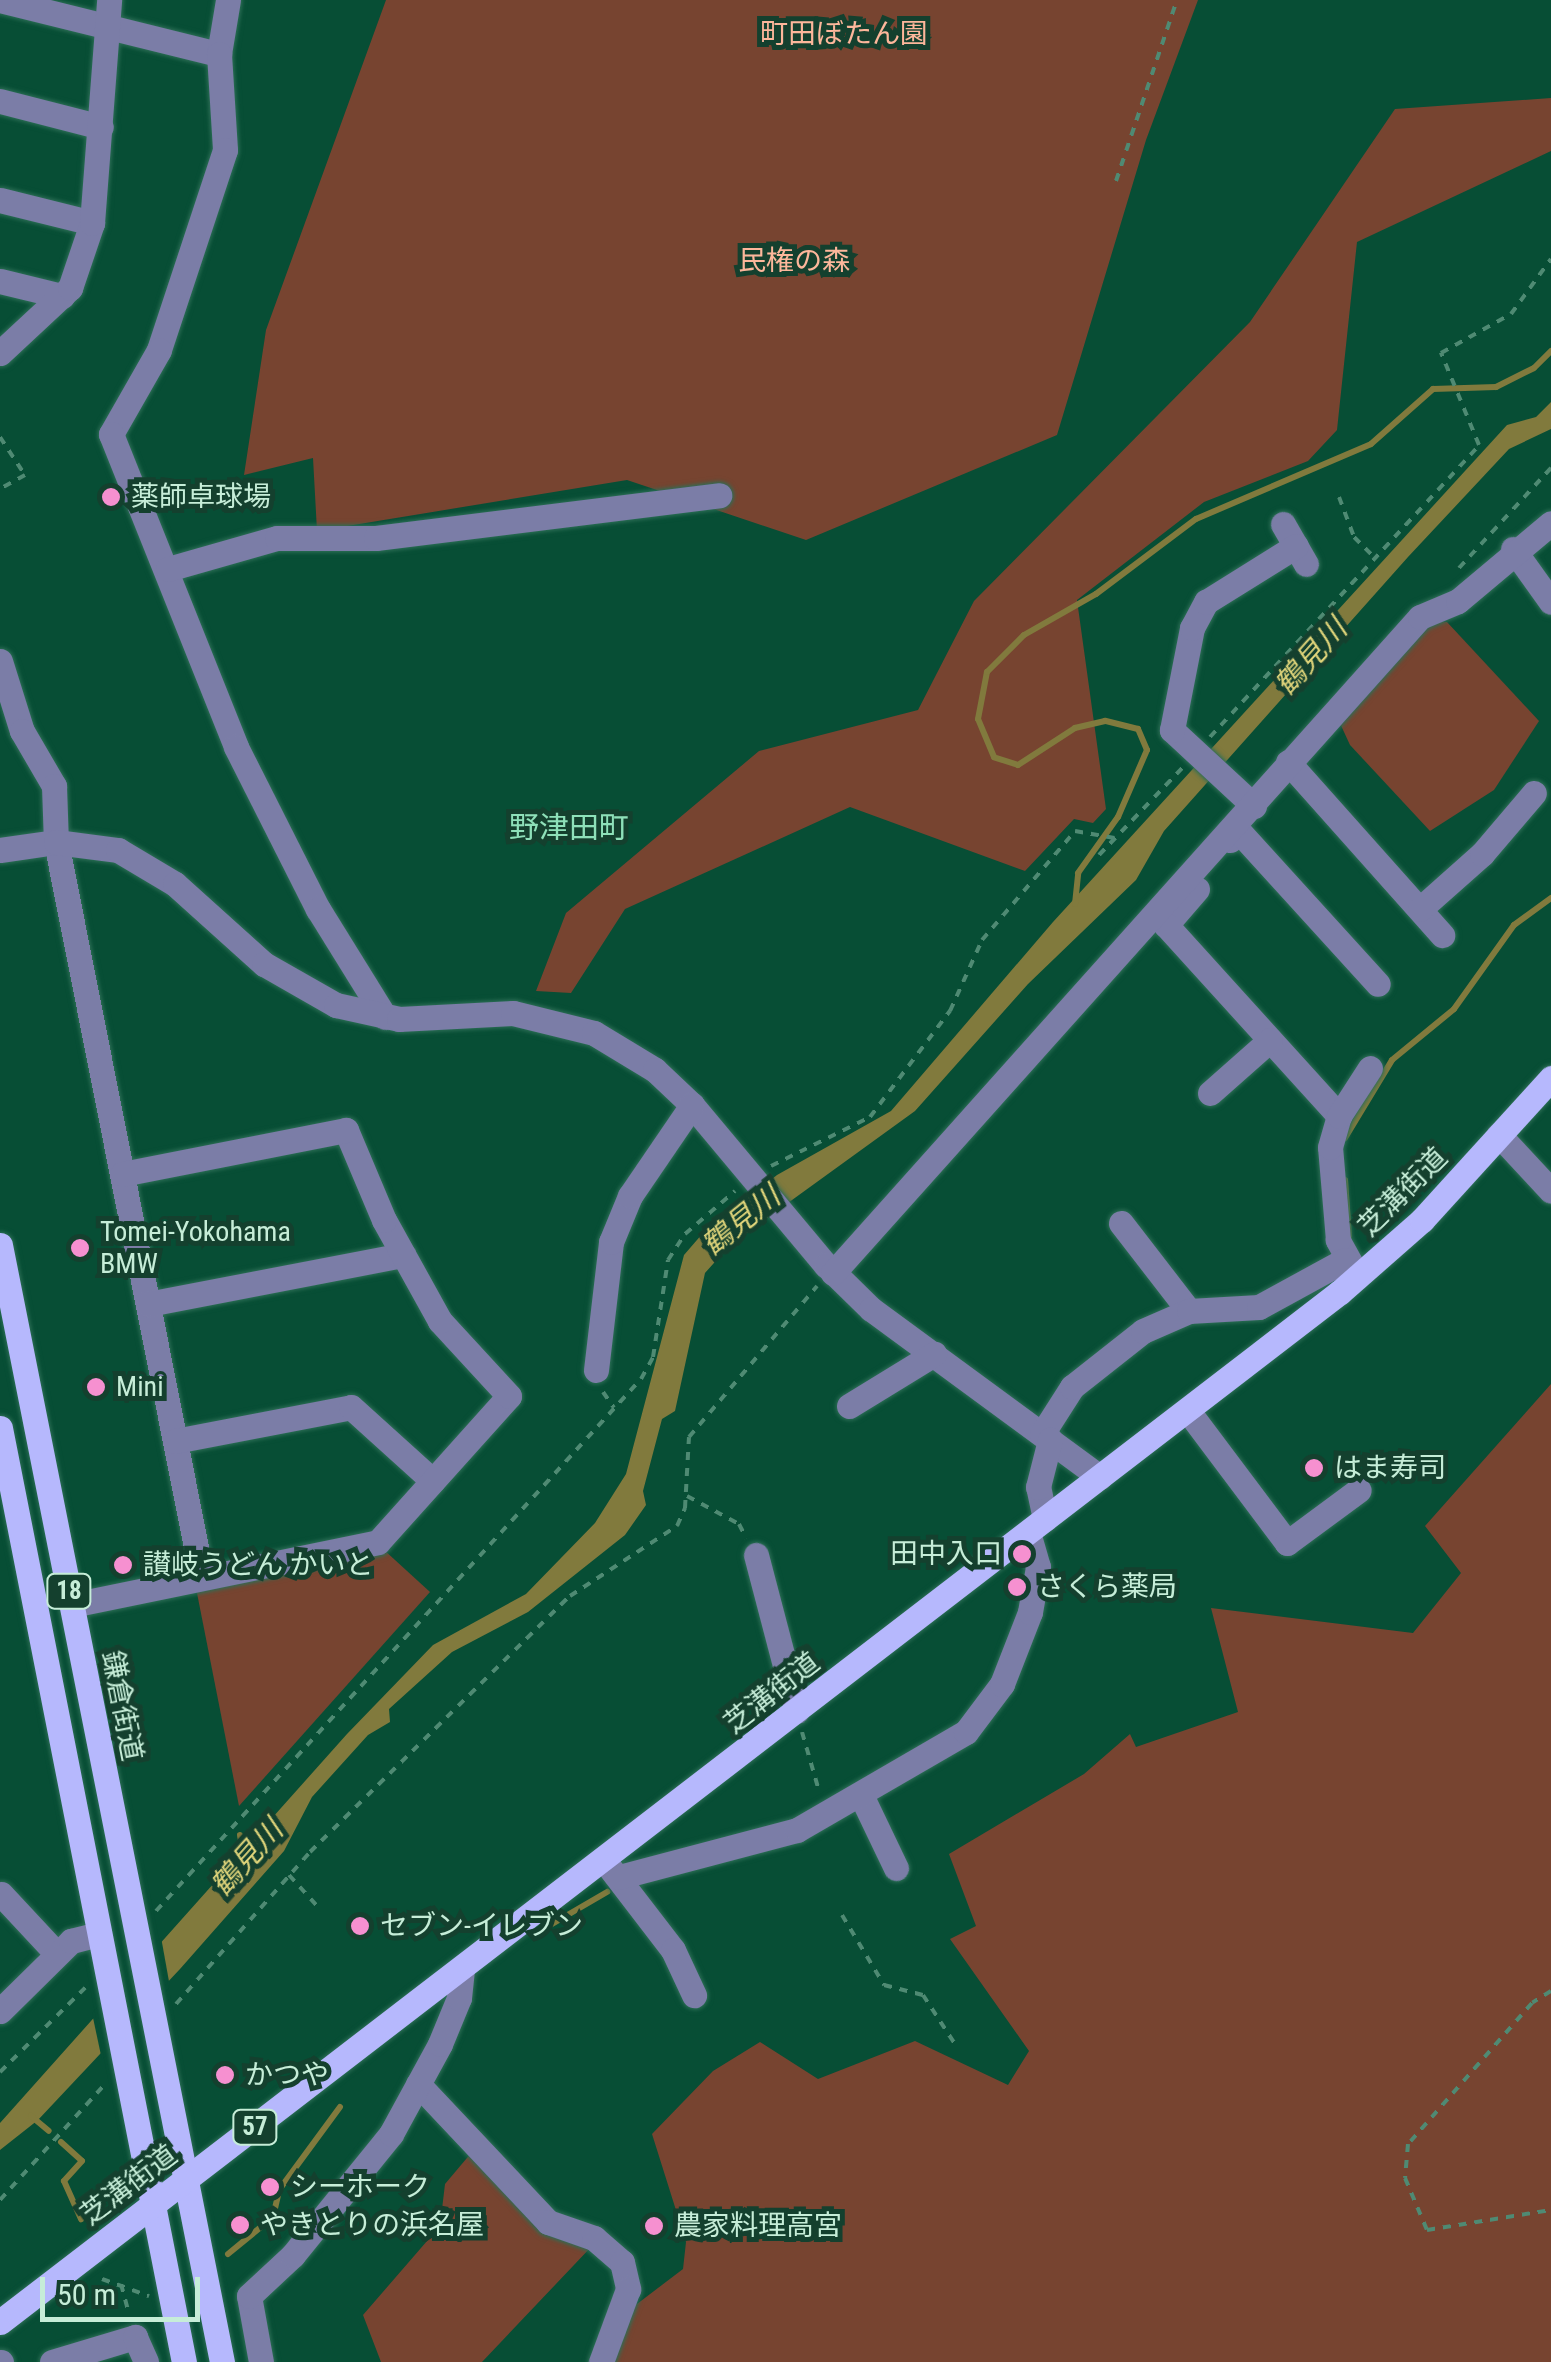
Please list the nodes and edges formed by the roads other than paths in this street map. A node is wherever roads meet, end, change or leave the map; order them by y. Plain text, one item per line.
1 (0, 0) edge
2 (228, 0) edge
3 (108, 13) edge
4 (219, 54) junction
5 (0, 101) edge
6 (101, 127) junction
7 (0, 200) edge
8 (92, 223) junction
9 (0, 282) edge
10 (62, 296) junction
11 (0, 352) edge
12 (719, 495) dead end
13 (1551, 523) edge
14 (1295, 544) dead end
15 (1514, 550) junction
16 (168, 569) junction
17 (1551, 602) edge
18 (0, 661) edge
19 (1288, 762) junction
20 (1534, 793) dead end
21 (1249, 800) junction
22 (1235, 827) junction
23 (56, 842) junction
24 (0, 850) edge
25 (1420, 909) junction
26 (1442, 935) dead end
27 (1373, 970) dead end
28 (385, 1018) junction
29 (1270, 1040) junction
30 (1370, 1068) dead end
31 (1551, 1078) edge
32 (1210, 1093) dead end
33 (692, 1105) junction
34 (1339, 1116) junction
35 (1499, 1135) junction
36 (122, 1174) junction
37 (1551, 1191) edge
38 (1121, 1223) dead end
39 (0, 1245) edge
40 (403, 1256) junction
41 (1352, 1268) junction
42 (826, 1274) junction
43 (148, 1304) junction
44 (1202, 1311) junction
45 (934, 1354) junction
46 (11, 1356) edge
47 (596, 1370) dead end
48 (849, 1406) dead end
49 (1188, 1411) junction
50 (0, 1428) edge
51 (1046, 1437) junction
52 (175, 1441) junction
53 (1100, 1477) junction
54 (433, 1481) junction
55 (1359, 1490) dead end
56 (1037, 1526) junction
57 (756, 1555) dead end
58 (202, 1577) junction
59 (72, 1605) junction
60 (796, 1712) junction
61 (861, 1795) junction
62 (896, 1868) dead end
63 (611, 1869) junction
64 (2, 1894) edge
65 (99, 1934) junction
66 (57, 1954) junction
67 (462, 1969) junction
68 (694, 1995) dead end
69 (0, 2011) edge
70 (418, 2084) junction
71 (186, 2180) junction
72 (152, 2204) junction
73 (0, 2322) edge
74 (52, 2362) edge
75 (146, 2362) edge
76 (184, 2362) edge
77 (222, 2362) edge
78 (261, 2362) edge
79 (601, 2362) edge

1 - 3 street
2 - 4 street
3 - 4 street
3 - 6 street
4 - 16 street
5 - 6 street
6 - 8 street
7 - 8 street
8 - 10 street
9 - 10 street
10 - 11 street
12 - 16 street
13 - 15 street
14 - 21 street
15 - 17 street
15 - 19 street
16 - 28 street
18 - 23 street
19 - 21 street
19 - 25 street
20 - 25 street
21 - 22 street
22 - 27 street
22 - 29 street
22 - 42 street
23 - 24 street
23 - 28 street
23 - 36 street
25 - 26 street
28 - 33 street
29 - 32 street
29 - 34 street
30 - 34 street
31 - 35 main road, 芝溝街道 / 57
33 - 42 street
33 - 47 street
34 - 41 street
35 - 37 street
35 - 41 main road, 芝溝街道 / 57
36 - 40 street
36 - 43 street
38 - 44 street
39 - 46 main road, 鎌倉街道 / 18
40 - 43 street
40 - 54 street
41 - 44 street
41 - 49 main road, 芝溝街道 / 57
42 - 45 street
43 - 52 street
44 - 51 street
45 - 48 street
45 - 51 street
46 - 59 main road, 鎌倉街道 / 18
49 - 53 main road, 芝溝街道 / 57
49 - 55 street
50 - 65 main road, 18
51 - 53 street
51 - 56 street
52 - 54 street
52 - 58 street
53 - 56 main road, 芝溝街道 / 57
54 - 58 street
56 - 60 main road, 芝溝街道 / 57
56 - 61 street
57 - 60 street
58 - 59 street
59 - 71 main road, 鎌倉街道 / 18
60 - 63 main road, 芝溝街道 / 57
61 - 62 street
61 - 63 street
63 - 67 main road, 芝溝街道 / 57
63 - 68 street
64 - 66 street
65 - 66 street
65 - 72 main road, 18
66 - 69 street
67 - 70 street
67 - 71 main road, 芝溝街道 / 57
70 - 78 street
70 - 79 street
71 - 72 main road, 芝溝街道
71 - 77 main road, 18
72 - 73 main road, 芝溝街道
72 - 76 main road, 18
74 - 75 street

